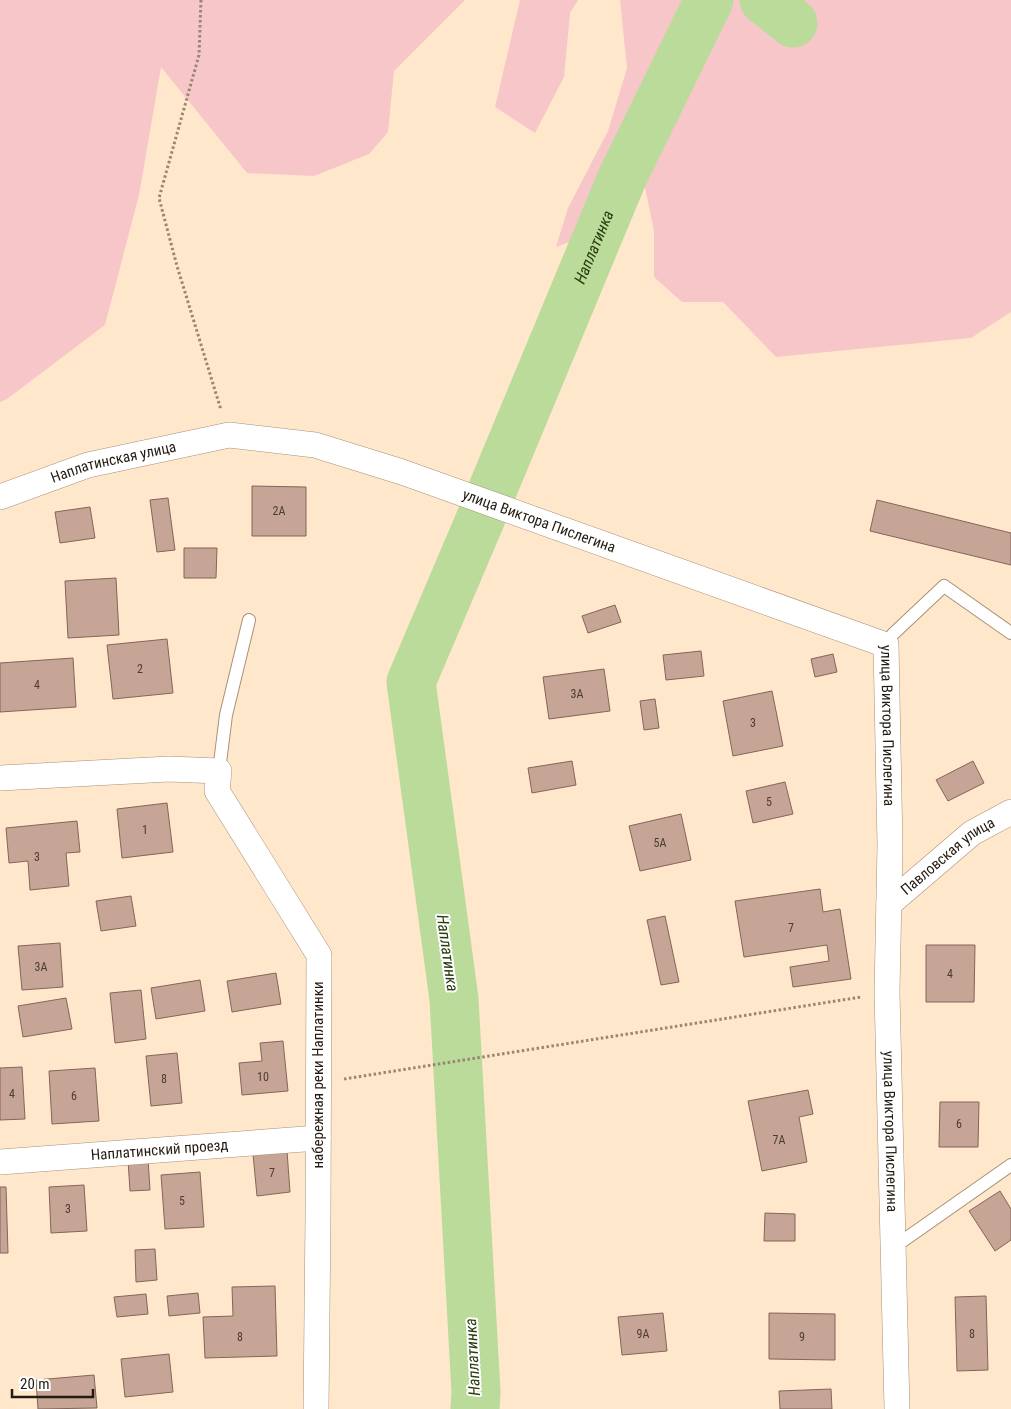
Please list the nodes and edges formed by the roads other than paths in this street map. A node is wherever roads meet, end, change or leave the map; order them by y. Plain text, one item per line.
1 (229, 435) joint
2 (0, 497) edge
3 (249, 620) dead end
4 (1011, 634) edge
5 (886, 645) junction
6 (219, 771) junction
7 (0, 778) edge
8 (1011, 812) edge
9 (889, 904) junction
10 (318, 1138) junction
11 (0, 1162) edge
12 (1011, 1165) edge
13 (894, 1247) junction
14 (316, 1409) edge
15 (897, 1409) edge

1 - 2 street, Наплатинская улица
1 - 5 street, улица Виктора Пислегина
3 - 6 lane
4 - 5 lane
5 - 9 street, улица Виктора Пислегина
6 - 7 street
6 - 10 street, набережная реки Наплатинки
8 - 9 street, Павловская улица
9 - 13 street, улица Виктора Пислегина
10 - 11 street, Наплатинский проезд
10 - 14 street, набережная реки Наплатинки
12 - 13 lane
13 - 15 street, улица Виктора Пислегина

